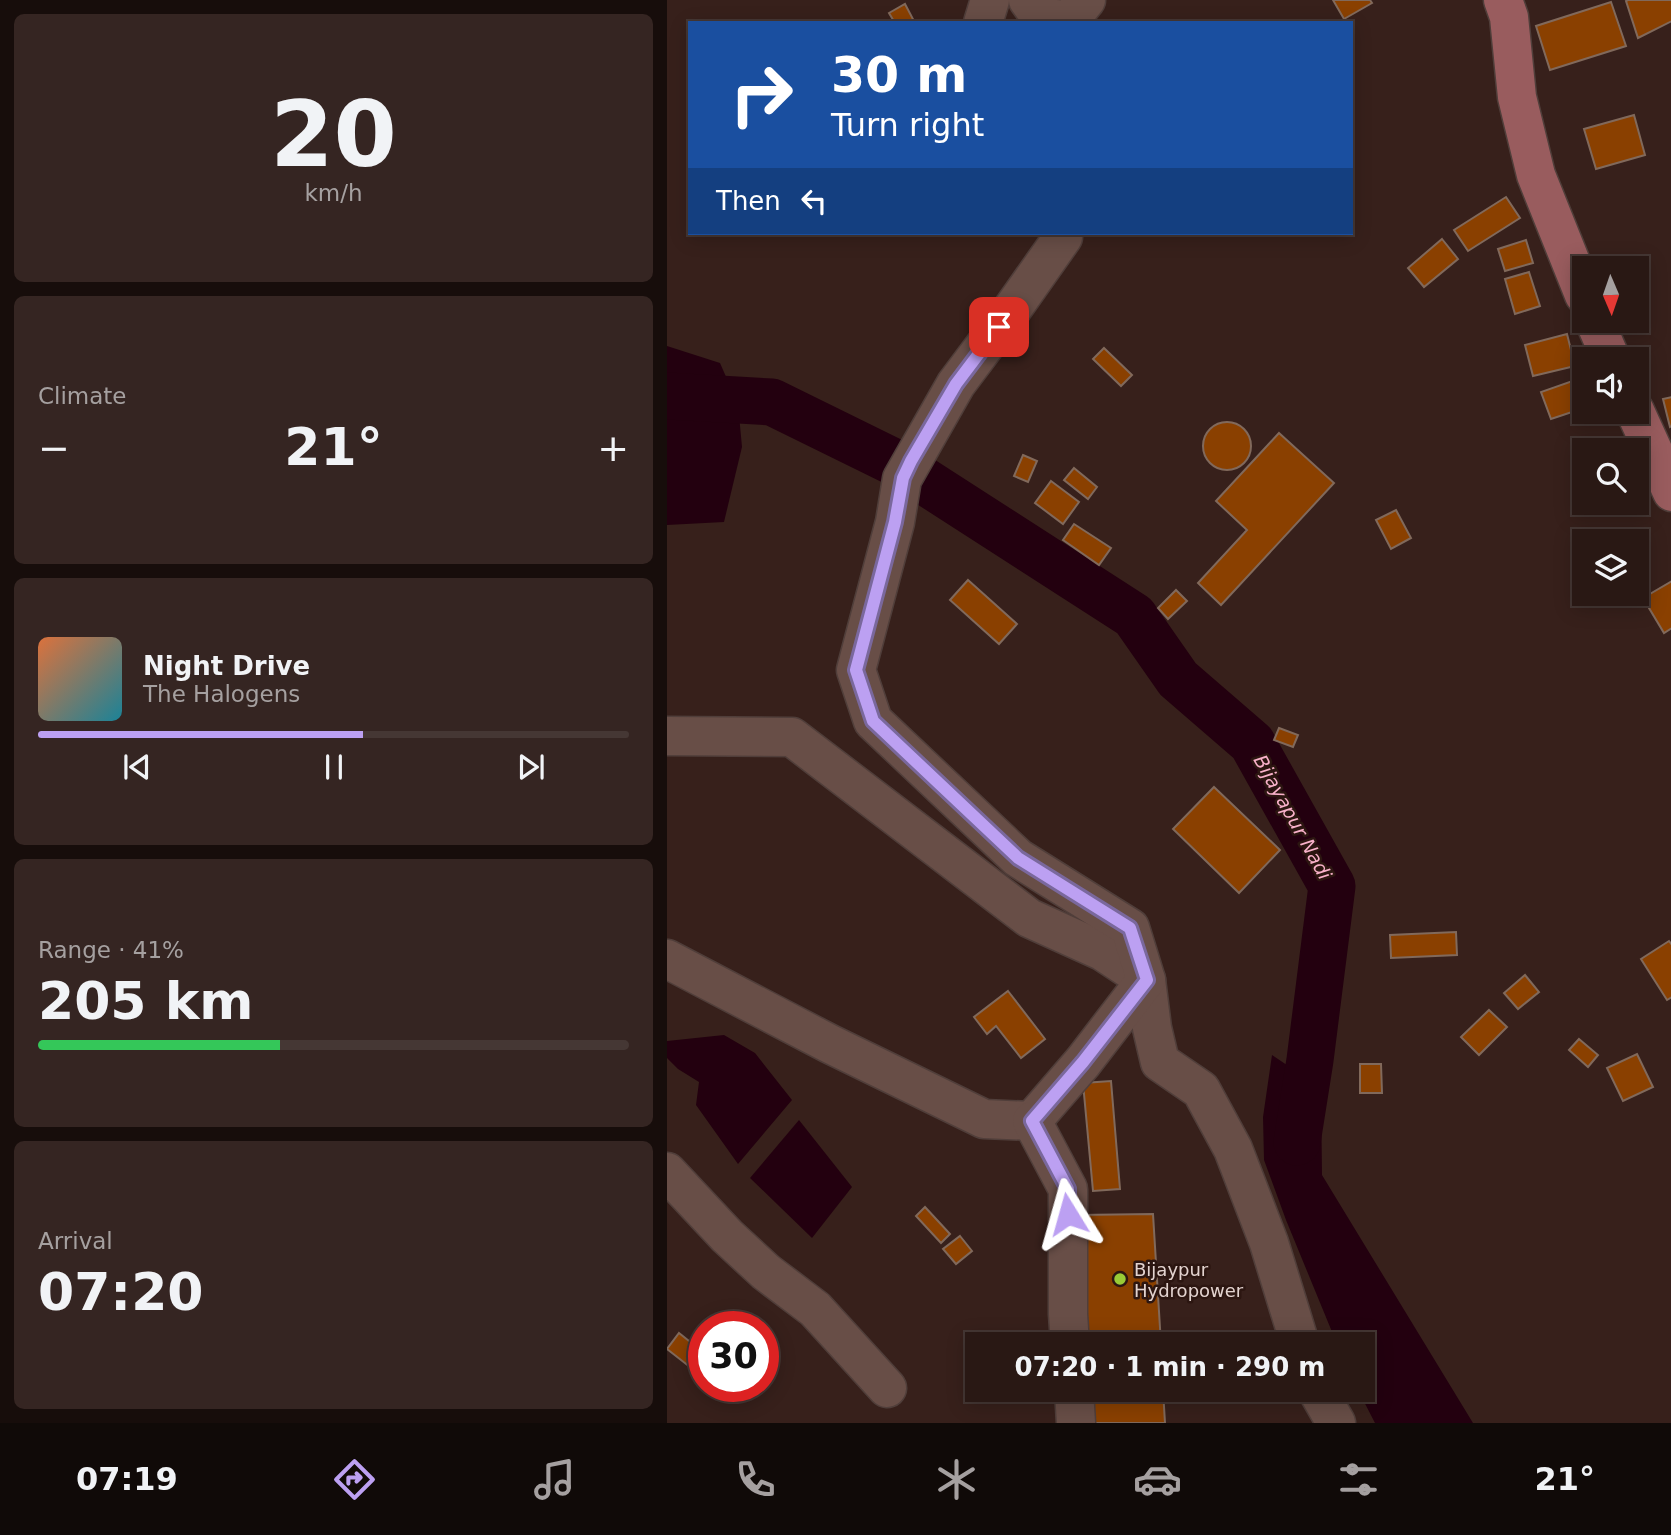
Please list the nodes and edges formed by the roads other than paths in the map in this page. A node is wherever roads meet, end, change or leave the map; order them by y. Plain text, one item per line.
1 (990, 0) edge
2 (1028, 0) edge
3 (1086, 0) edge
4 (1503, 0) edge
5 (984, 21) edge
6 (1062, 235) edge
7 (1572, 265) edge
8 (1641, 424) edge
9 (1671, 492) edge
10 (667, 736) edge
11 (667, 959) edge
12 (1147, 980) junction
13 (1032, 1121) junction
14 (667, 1172) edge
15 (1069, 1332) edge
16 (1296, 1332) edge
17 (887, 1388) dead end
18 (1075, 1402) edge
19 (1324, 1402) edge
20 (1077, 1423) edge
21 (1336, 1423) edge

1 - 5 street
2 - 3 street
4 - 7 main road
6 - 12 street
8 - 9 main road
10 - 12 street
11 - 13 street
12 - 13 street
12 - 16 street
13 - 15 street
14 - 17 street
18 - 20 street
19 - 21 street

